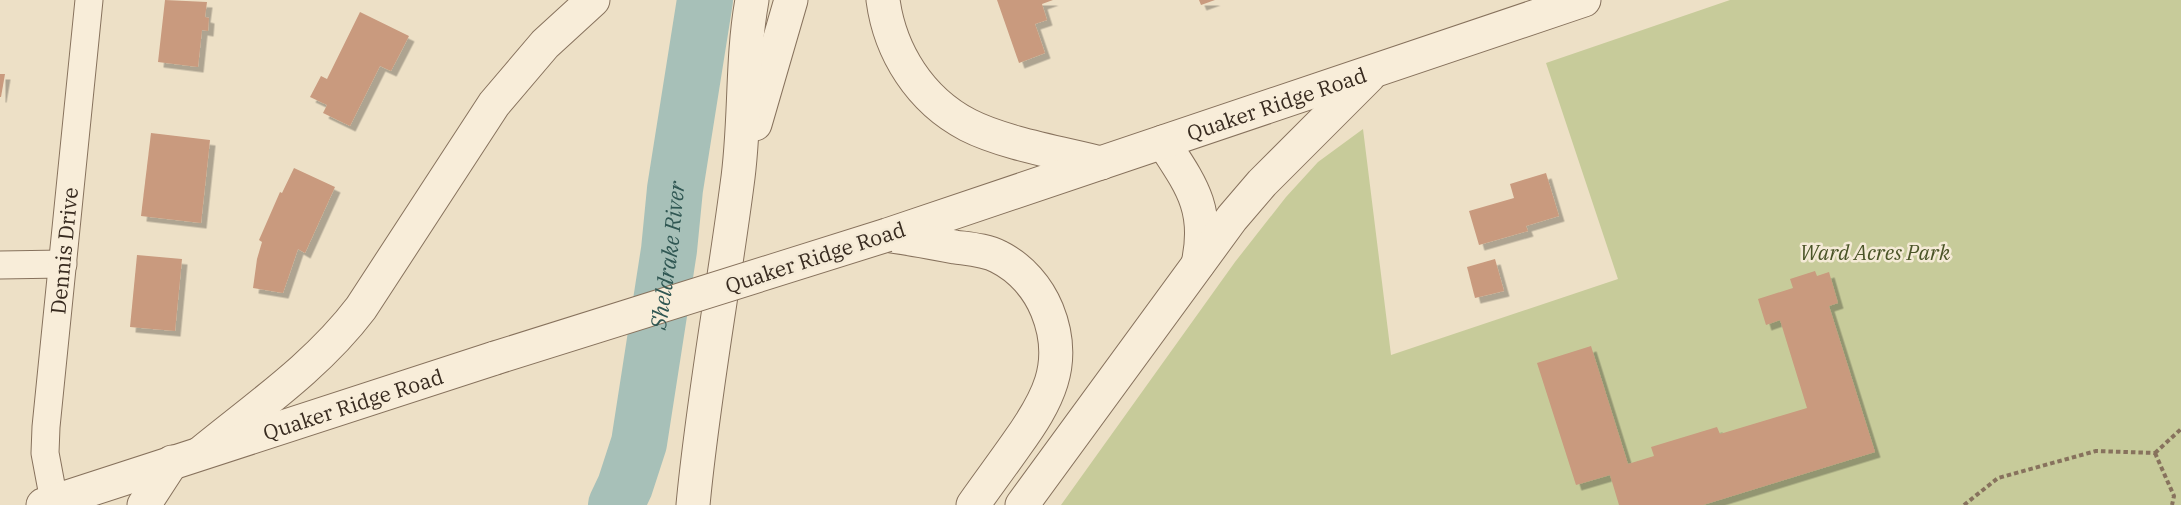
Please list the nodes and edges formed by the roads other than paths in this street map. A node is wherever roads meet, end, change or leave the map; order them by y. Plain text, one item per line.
1 (89, 0) edge
2 (593, 0) edge
3 (752, 0) edge
4 (791, 0) edge
5 (883, 0) edge
6 (1584, 0) edge
7 (1374, 72) junction
8 (1163, 142) junction
9 (1101, 163) junction
10 (738, 183) junction
11 (887, 235) junction
12 (63, 264) junction
13 (1198, 264) junction
14 (0, 265) edge
15 (702, 431) junction
16 (187, 457) junction
17 (51, 504) edge
18 (144, 505) edge
19 (673, 505) edge
20 (693, 505) edge
21 (714, 505) edge
22 (973, 505) edge
23 (1022, 505) edge

1 - 12 street, Dennis Drive
2 - 16 street
3 - 10 street
4 - 10 street
5 - 9 street
6 - 7 street, Quaker Ridge Road
7 - 8 street, Quaker Ridge Road
7 - 13 street
8 - 9 street, Quaker Ridge Road
8 - 13 street
9 - 11 street, Quaker Ridge Road
10 - 15 street
11 - 16 street, Quaker Ridge Road, bridge
11 - 22 street
12 - 14 street
12 - 17 street, Dennis Drive
13 - 23 street
15 - 19 street
15 - 20 street
15 - 21 street
16 - 17 street, Quaker Ridge Road
16 - 18 street

